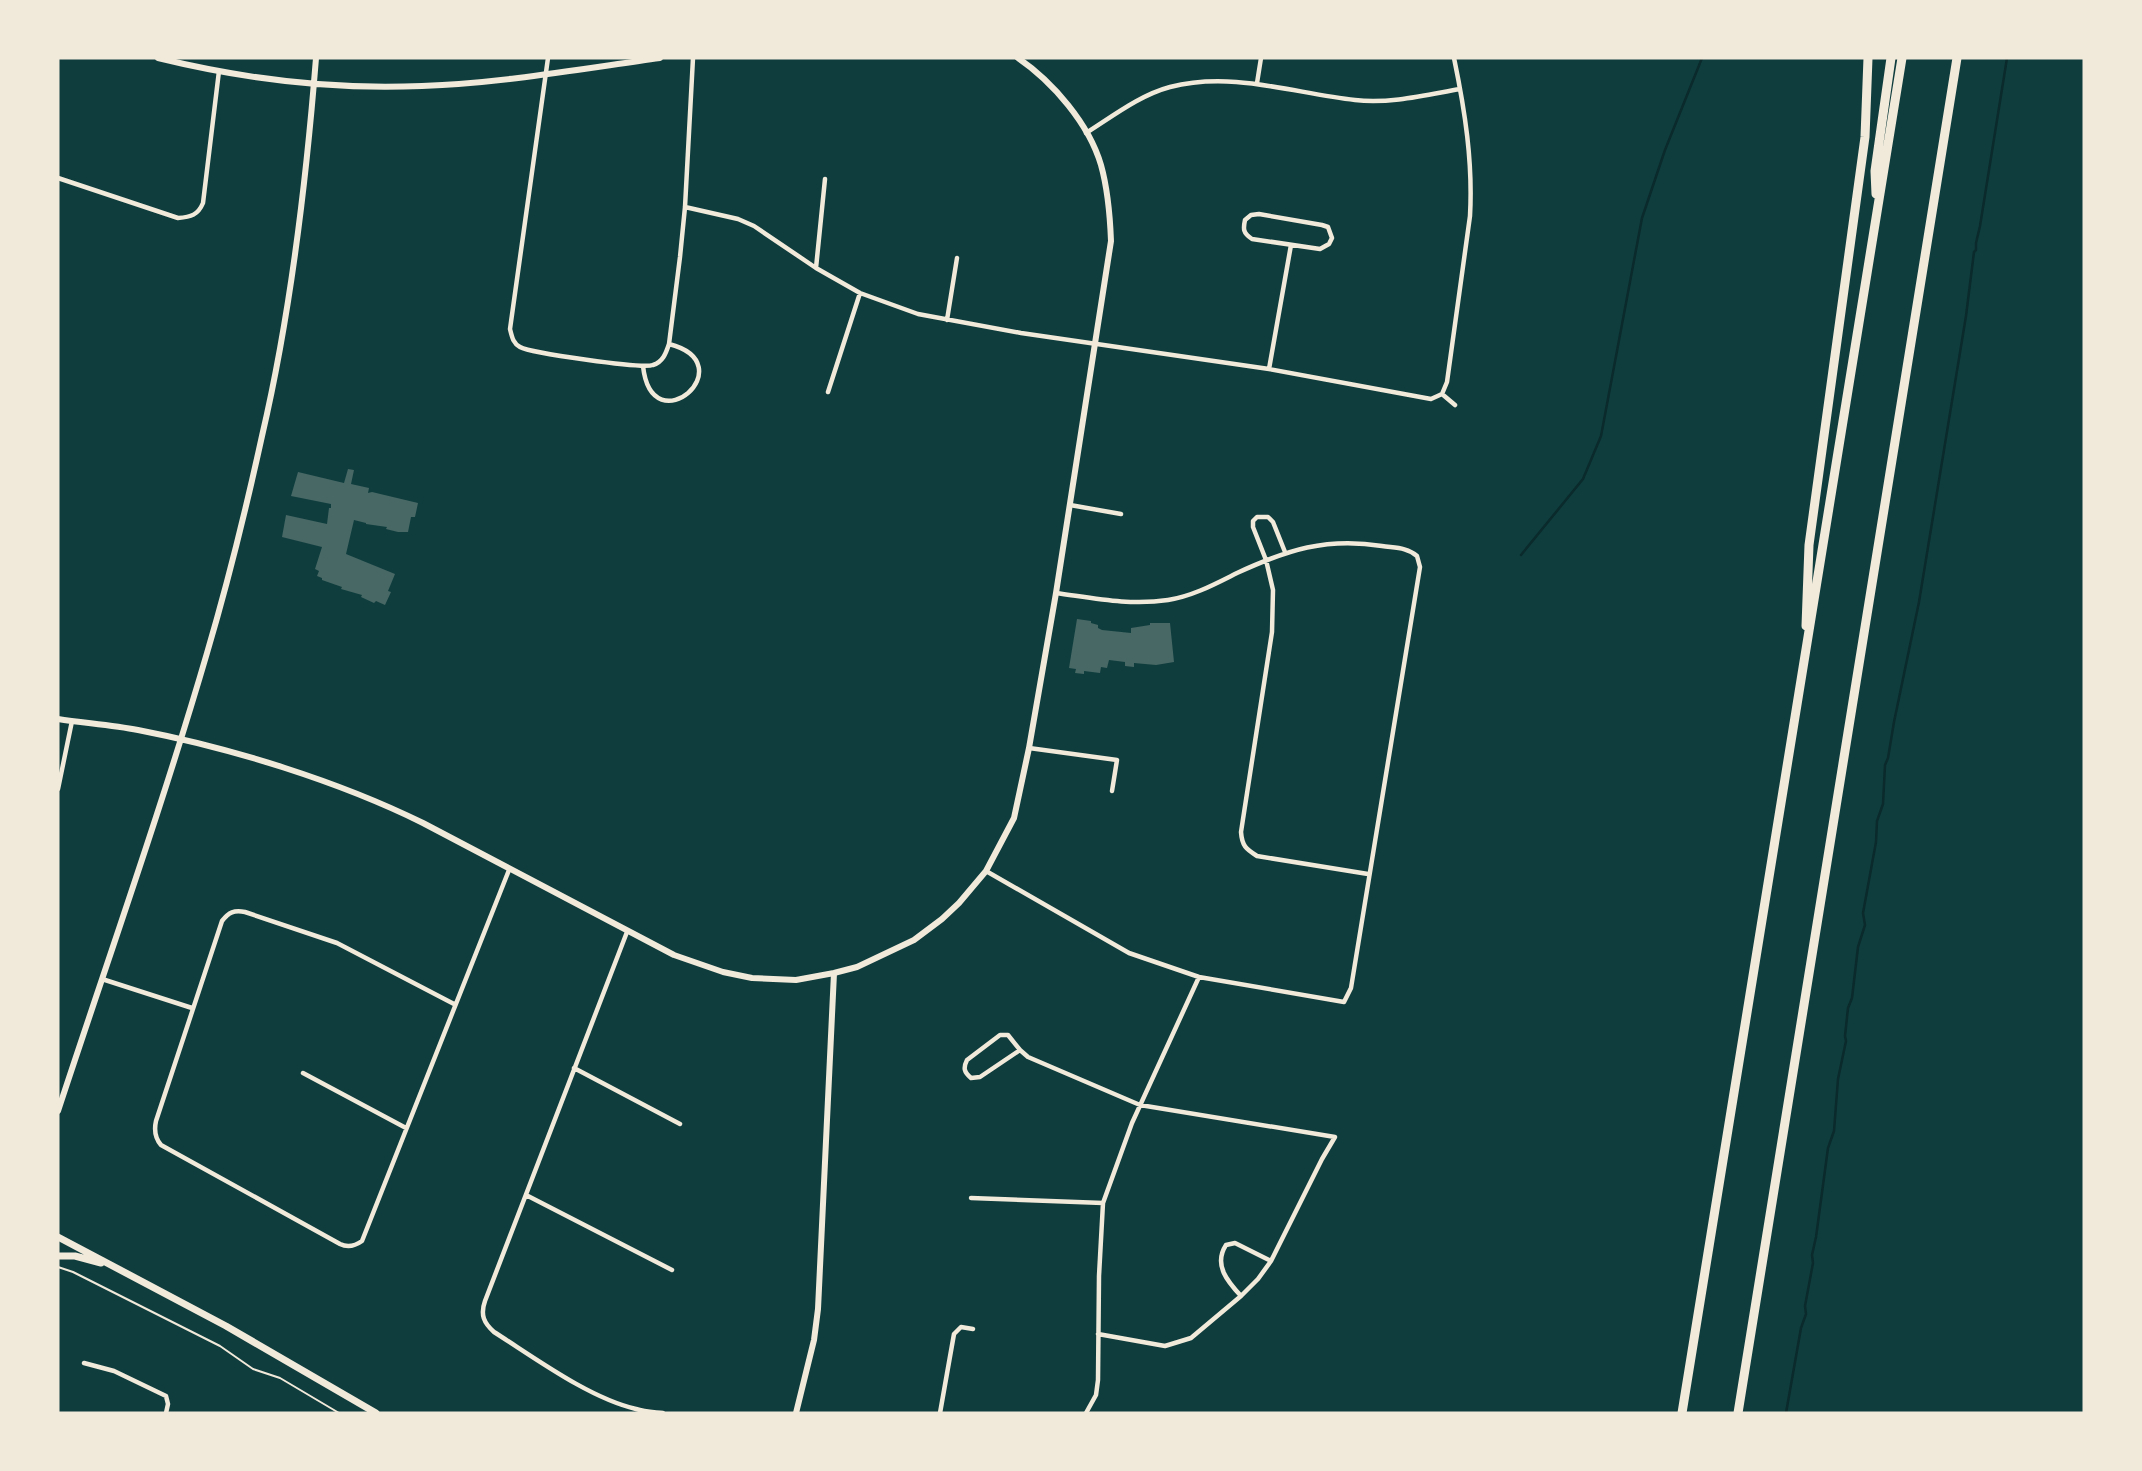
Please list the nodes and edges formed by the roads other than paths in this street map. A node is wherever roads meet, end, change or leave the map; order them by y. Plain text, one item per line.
1 (159, 58) edge
2 (316, 58) edge
3 (548, 58) edge
4 (660, 58) edge
5 (693, 58) edge
6 (1018, 58) edge
7 (1261, 58) edge
8 (1454, 58) edge
9 (1868, 58) edge
10 (1891, 58) edge
11 (1902, 58) edge
12 (1960, 58) edge
13 (219, 71) junction
14 (546, 74) junction
15 (1257, 83) junction
16 (314, 84) junction
17 (1460, 89) junction
18 (1086, 133) junction
19 (58, 178) edge
20 (825, 179) dead end
21 (685, 207) junction
22 (1876, 217) junction
23 (1291, 245) junction
24 (957, 258) dead end
25 (816, 268) junction
26 (860, 293) junction
27 (947, 320) junction
28 (668, 344) junction
29 (1095, 344) junction
30 (643, 366) junction
31 (1269, 369) junction
32 (828, 391) dead end
33 (1442, 394) junction
34 (1455, 405) dead end
35 (1069, 504) junction
36 (1121, 514) dead end
37 (1285, 552) junction
38 (1266, 560) junction
39 (1056, 593) junction
40 (1805, 658) junction
41 (58, 719) edge
42 (72, 721) junction
43 (180, 740) junction
44 (1029, 748) junction
45 (58, 789) edge
46 (1112, 791) dead end
47 (509, 870) junction
48 (986, 871) junction
49 (1368, 874) junction
50 (627, 932) junction
51 (834, 974) junction
52 (1199, 977) junction
53 (101, 979) junction
54 (454, 1004) junction
55 (192, 1009) junction
56 (1020, 1050) junction
57 (574, 1068) junction
58 (303, 1073) dead end
59 (1140, 1105) junction
60 (58, 1111) edge
61 (680, 1124) dead end
62 (406, 1128) junction
63 (526, 1195) junction
64 (971, 1198) dead end
65 (1103, 1203) junction
66 (58, 1237) edge
67 (58, 1256) edge
68 (1271, 1261) junction
69 (672, 1270) dead end
70 (127, 1273) junction
71 (1241, 1296) junction
72 (973, 1329) dead end
73 (1098, 1334) junction
74 (84, 1363) dead end
75 (636, 1411) edge
76 (166, 1413) edge
77 (376, 1413) edge
78 (663, 1413) edge
79 (796, 1413) edge
80 (940, 1413) edge
81 (1086, 1413) edge
82 (1682, 1413) edge
83 (1738, 1413) edge

1 - 13 street
2 - 16 street
3 - 14 street
4 - 14 street
5 - 21 street
6 - 18 street
7 - 15 street
8 - 17 street
9 - 40 highway
10 - 22 highway
11 - 22 highway
12 - 83 highway
13 - 16 street
13 - 19 street
14 - 16 street
14 - 30 street
15 - 17 street
15 - 18 street
16 - 43 street
17 - 33 street
18 - 29 street
20 - 25 street
21 - 25 street
21 - 28 street
22 - 40 highway
23 - 23 street
23 - 31 street
24 - 27 street
25 - 26 street
26 - 27 street
26 - 32 street
27 - 29 street
28 - 30 street
28 - 30 street
29 - 31 street
29 - 35 street
31 - 33 street
33 - 34 street
35 - 36 street
35 - 39 street
37 - 38 street
37 - 38 street
37 - 49 street
38 - 39 street
38 - 49 street
39 - 44 street
40 - 82 highway
41 - 42 street
42 - 43 street
42 - 45 street
43 - 47 street
43 - 53 street
44 - 46 street
44 - 48 street
47 - 50 street
47 - 54 street
48 - 51 street
48 - 52 street
49 - 52 street
50 - 51 street
50 - 57 street
51 - 79 street
52 - 59 street
53 - 55 street
53 - 60 street
54 - 55 street
54 - 62 street
55 - 62 street
56 - 56 street
56 - 59 street
57 - 61 street
57 - 63 street
58 - 62 street
59 - 65 street
59 - 68 street
63 - 69 street
63 - 75 street
64 - 65 street
65 - 73 street
66 - 70 main road
67 - 70 main road
68 - 71 street
68 - 71 street
70 - 77 main road
71 - 73 street
72 - 80 street
73 - 81 street
74 - 76 street
75 - 78 street

